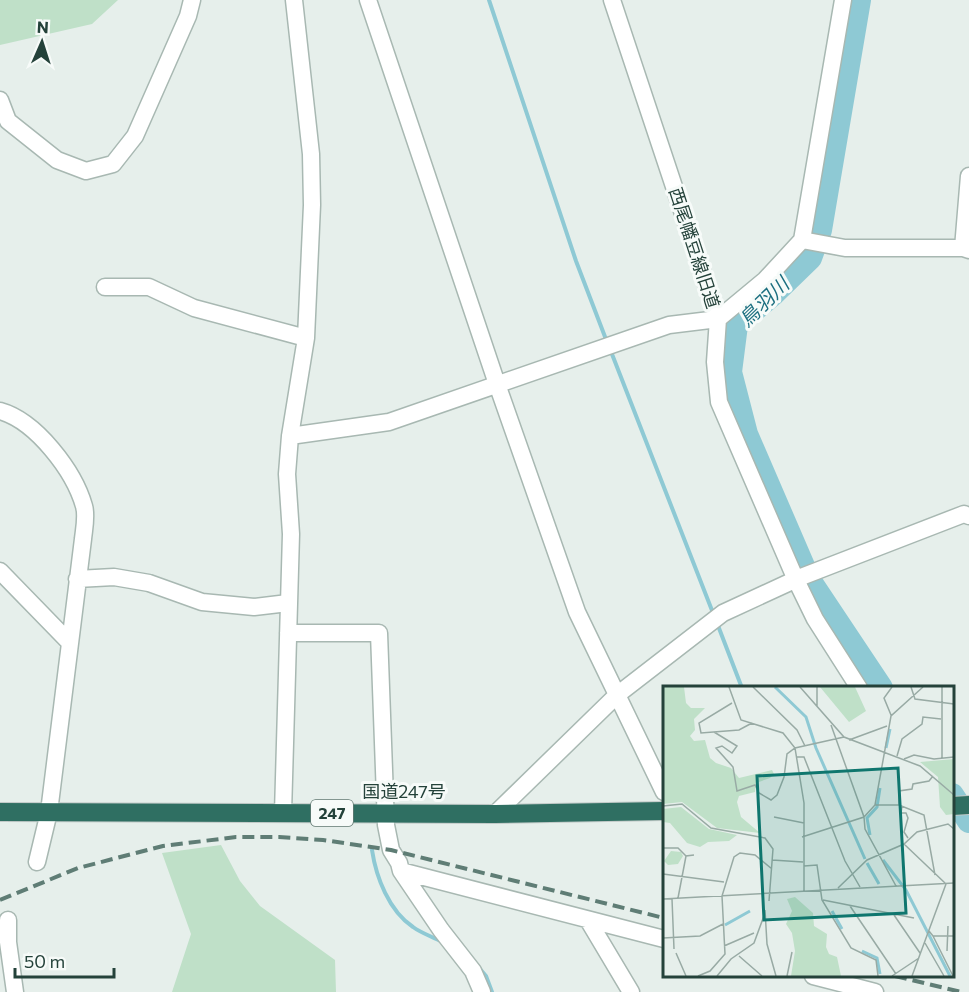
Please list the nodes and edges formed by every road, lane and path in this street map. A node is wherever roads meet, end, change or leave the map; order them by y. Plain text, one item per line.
1 (192, 0) edge
2 (294, 0) edge
3 (368, 0) edge
4 (612, 0) edge
5 (843, 0) edge
6 (0, 100) edge
7 (969, 176) edge
8 (802, 240) junction
9 (966, 249) edge
10 (105, 287) dead end
11 (718, 319) junction
12 (306, 338) junction
13 (496, 384) junction
14 (0, 411) edge
15 (290, 436) junction
16 (969, 516) edge
17 (0, 571) edge
18 (803, 577) junction
19 (77, 579) junction
20 (288, 603) junction
21 (288, 633) junction
22 (70, 643) junction
23 (858, 686) edge
24 (617, 695) junction
25 (663, 790) edge
26 (969, 805) edge
27 (954, 806) edge
28 (663, 811) edge
29 (0, 812) edge
30 (50, 812) junction
31 (386, 812) junction
32 (283, 813) junction
33 (495, 814) junction
34 (37, 862) dead end
35 (401, 871) junction
36 (8, 920) dead end
37 (588, 920) junction
38 (663, 939) edge
39 (8, 942) junction
40 (0, 960) edge
41 (820, 977) edge
42 (15, 992) edge
43 (482, 992) edge
44 (631, 992) edge
45 (875, 992) edge

1 - 6 street
2 - 12 street
3 - 13 street
4 - 11 street, 西尾幡豆線旧道
5 - 8 street
7 - 9 street
8 - 9 street
8 - 11 street
10 - 12 street
11 - 13 street
11 - 18 street, 西尾幡豆線旧道
12 - 15 street
13 - 15 street
13 - 24 street
14 - 19 street
15 - 20 street
16 - 18 street
17 - 22 street
18 - 23 street, 西尾幡豆線旧道
18 - 24 street
19 - 20 street
19 - 22 street
20 - 21 street
21 - 31 street
21 - 32 street
22 - 30 street
24 - 25 street
24 - 33 street
26 - 27 highway
28 - 33 highway, 国道247号 / 247
29 - 30 highway, 国道247号 / 247
30 - 32 highway, 国道247号 / 247
30 - 34 street
31 - 32 highway, 国道247号 / 247
31 - 33 highway, 国道247号 / 247
31 - 35 street
35 - 37 street
35 - 43 street
36 - 39 street
37 - 38 street
37 - 44 street
39 - 40 street
39 - 42 street
41 - 45 street

